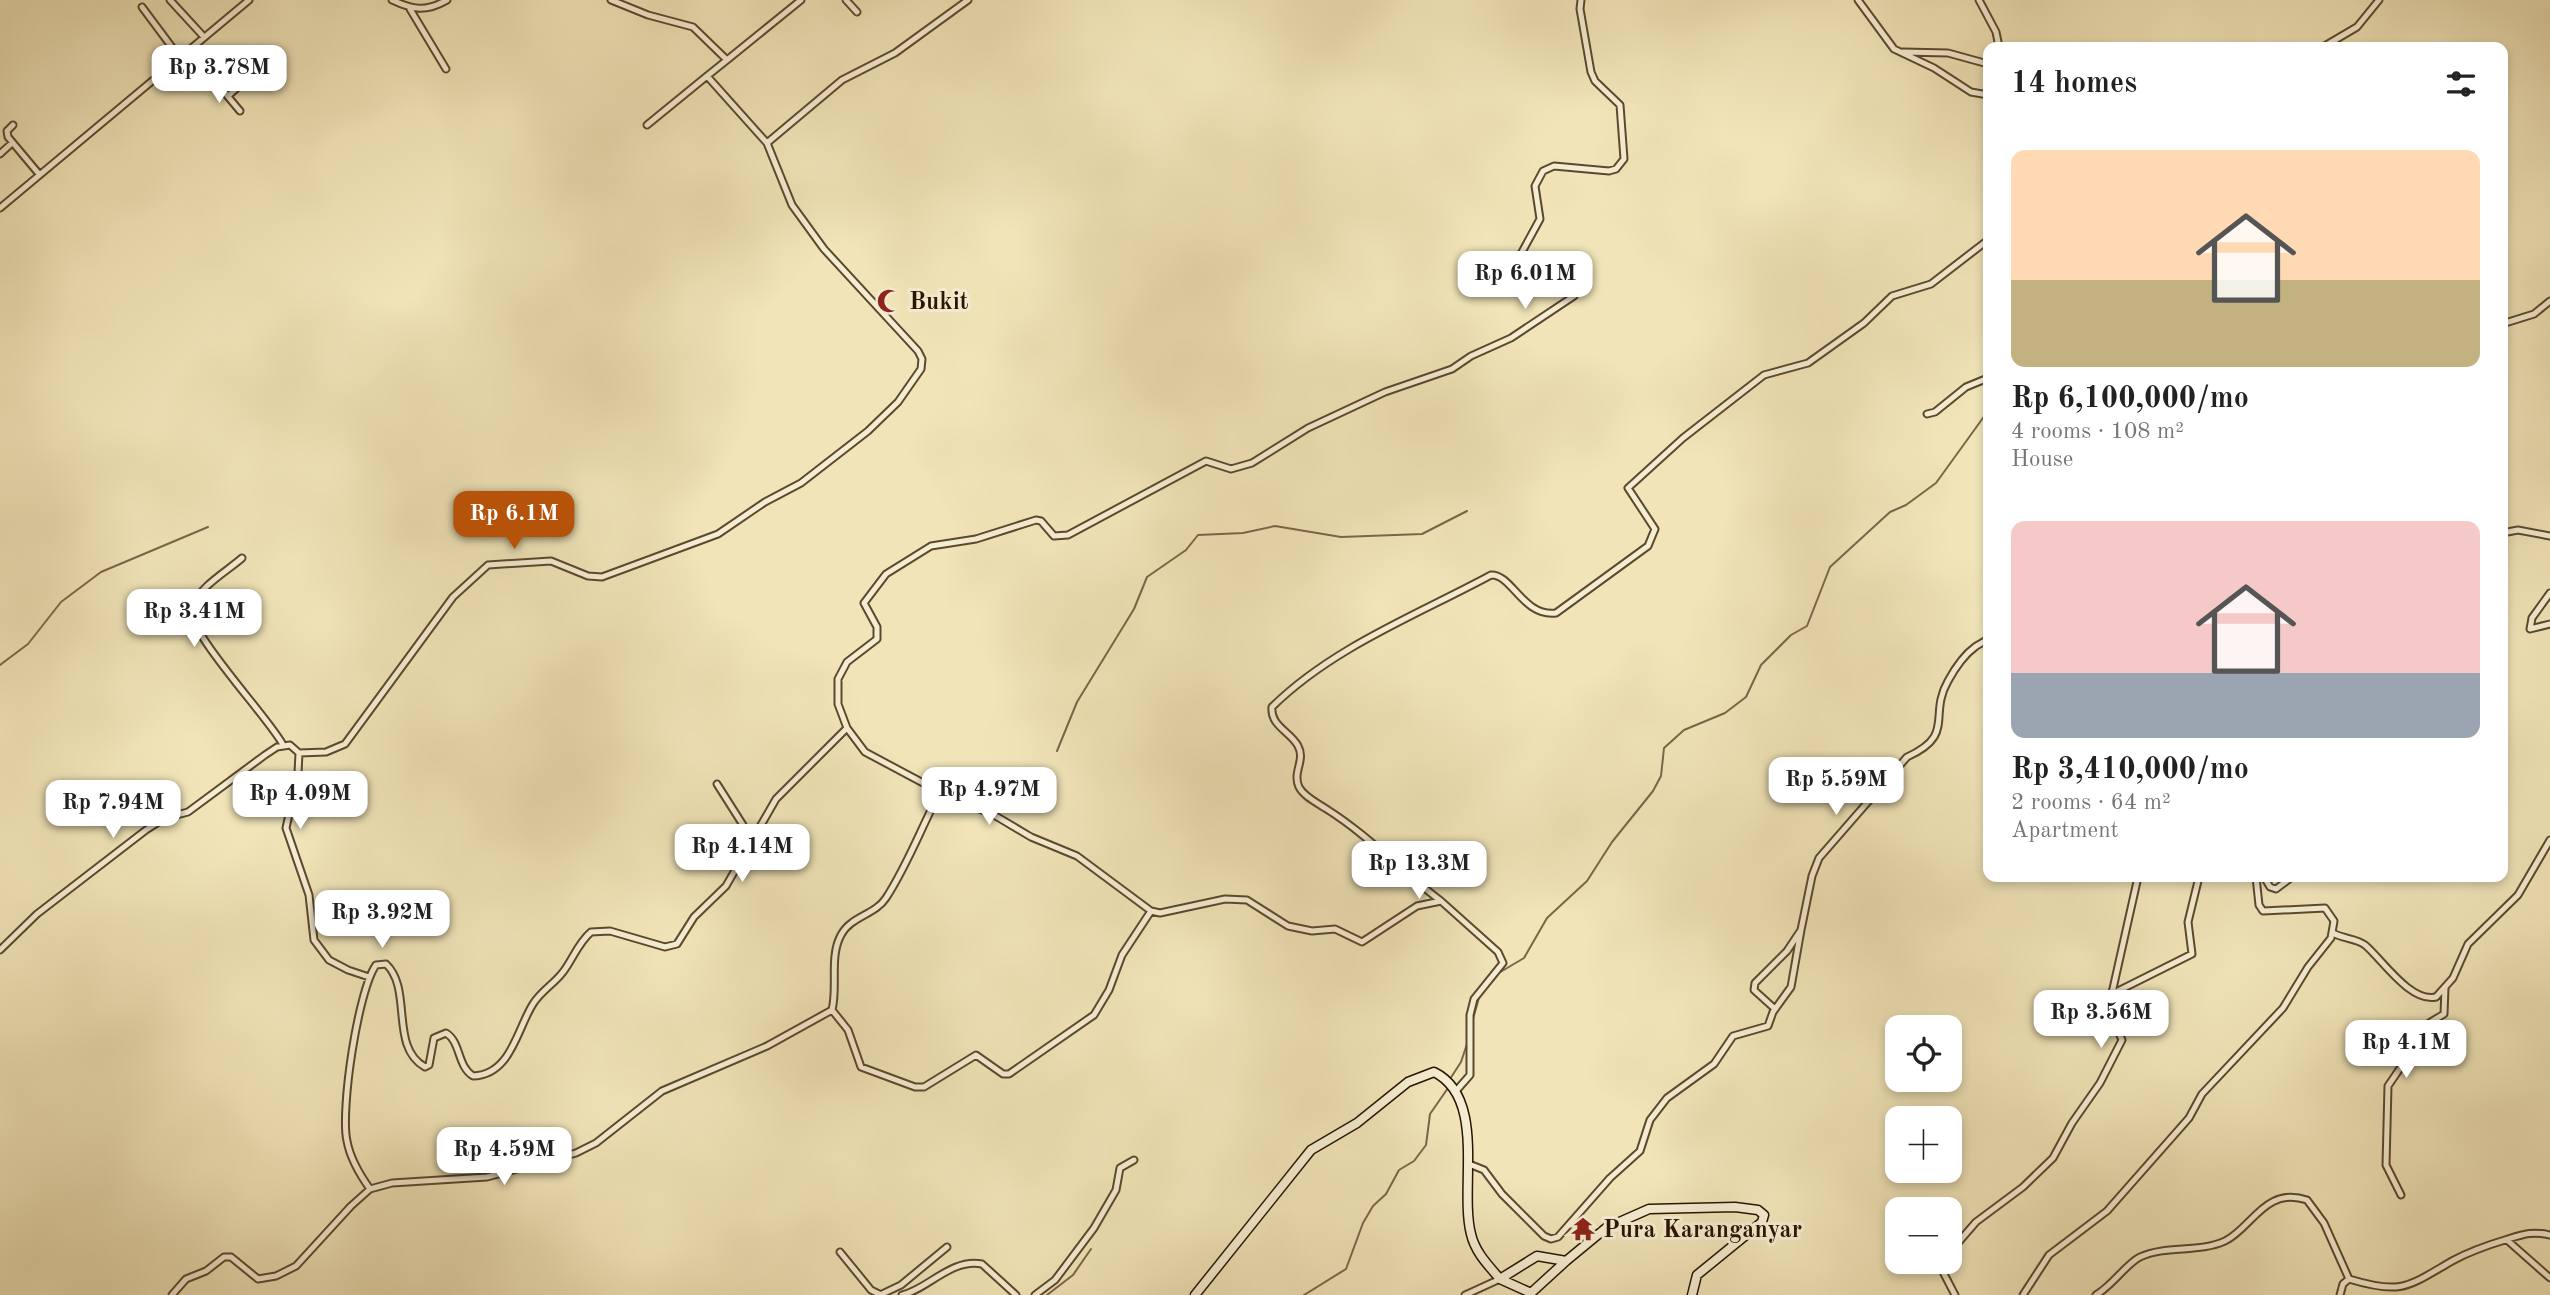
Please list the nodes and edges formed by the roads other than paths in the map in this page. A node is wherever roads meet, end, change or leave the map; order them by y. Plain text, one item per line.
1 (170, 0) edge
2 (249, 0) edge
3 (392, 0) edge
4 (447, 0) edge
5 (611, 0) edge
6 (801, 0) edge
7 (846, 0) edge
8 (968, 0) edge
9 (1581, 0) edge
10 (1858, 0) edge
11 (1979, 0) edge
12 (2379, 0) edge
13 (142, 6) dead end
14 (410, 9) junction
15 (857, 12) dead end
16 (204, 37) junction
17 (1998, 42) edge
18 (2332, 42) edge
19 (189, 50) junction
20 (1900, 52) junction
21 (180, 58) junction
22 (727, 60) junction
23 (241, 61) dead end
24 (1983, 63) edge
25 (446, 69) dead end
26 (708, 76) junction
27 (246, 80) dead end
28 (217, 83) junction
29 (1983, 94) edge
30 (228, 96) junction
31 (240, 111) dead end
32 (13, 125) dead end
33 (647, 125) dead end
34 (12, 143) junction
35 (767, 143) junction
36 (0, 154) edge
37 (38, 174) junction
38 (0, 208) edge
39 (1983, 244) edge
40 (2550, 301) edge
41 (2508, 322) edge
42 (1983, 380) edge
43 (1927, 414) dead end
44 (2508, 532) edge
45 (2550, 536) edge
46 (242, 558) dead end
47 (2550, 593) edge
48 (2550, 624) edge
49 (1983, 642) edge
50 (846, 728) junction
51 (284, 745) junction
52 (299, 753) junction
53 (717, 784) dead end
54 (940, 792) junction
55 (2550, 840) edge
56 (748, 842) junction
57 (2137, 882) edge
58 (2198, 882) edge
59 (2257, 882) edge
60 (2269, 882) edge
61 (2285, 882) edge
62 (1441, 901) junction
63 (1151, 911) junction
64 (1801, 930) junction
65 (2333, 933) junction
66 (0, 950) edge
67 (369, 977) junction
68 (2445, 988) junction
69 (2112, 993) junction
70 (1775, 1009) junction
71 (832, 1010) junction
72 (1456, 1091) junction
73 (1133, 1160) dead end
74 (1469, 1164) junction
75 (370, 1189) junction
76 (2401, 1195) dead end
77 (2550, 1235) edge
78 (1962, 1238) edge
79 (2507, 1240) junction
80 (947, 1247) dead end
81 (840, 1252) dead end
82 (1566, 1261) junction
83 (1944, 1274) edge
84 (2550, 1278) edge
85 (1500, 1279) junction
86 (2348, 1279) junction
87 (173, 1295) edge
88 (880, 1295) edge
89 (902, 1295) edge
90 (1016, 1295) edge
91 (1035, 1295) edge
92 (1195, 1295) edge
93 (1465, 1295) edge
94 (1692, 1295) edge
95 (1955, 1295) edge
96 (2023, 1295) edge
97 (2096, 1295) edge
98 (2340, 1295) edge

1 - 16 street
2 - 16 street
3 - 14 street
4 - 14 street
5 - 22 street
6 - 22 street
7 - 15 street
8 - 35 street
9 - 50 street
10 - 20 street
11 - 17 street
12 - 18 street
13 - 21 street
14 - 25 street
16 - 19 street
19 - 21 street
19 - 28 street
20 - 24 street
20 - 29 street
21 - 37 street
22 - 26 street
23 - 28 street
26 - 33 street
26 - 35 street
27 - 30 street
28 - 30 street
30 - 31 street
32 - 34 street
34 - 36 street
34 - 37 street
35 - 52 street
37 - 38 street
39 - 62 street
40 - 41 street
42 - 43 street
44 - 45 street
46 - 51 street
47 - 48 street
49 - 64 street
50 - 54 street
50 - 56 street
51 - 52 street
51 - 66 street
52 - 67 street
53 - 56 street
54 - 63 street
54 - 71 street
55 - 68 street
56 - 67 street
57 - 69 street
58 - 69 street
59 - 65 street
60 - 61 street
62 - 63 street
62 - 72 street
63 - 71 street
64 - 70 street
64 - 70 street
65 - 68 street
65 - 96 street
67 - 75 street
68 - 76 street
69 - 78 street
70 - 74 street
71 - 75 street
72 - 74 street
72 - 92 street
73 - 91 street
74 - 85 street
75 - 87 street
77 - 79 street
79 - 84 street
79 - 86 street
80 - 88 street
81 - 88 street
82 - 85 street
82 - 85 street
82 - 94 street
83 - 95 street
85 - 93 street
86 - 97 street
86 - 98 street
89 - 90 street

